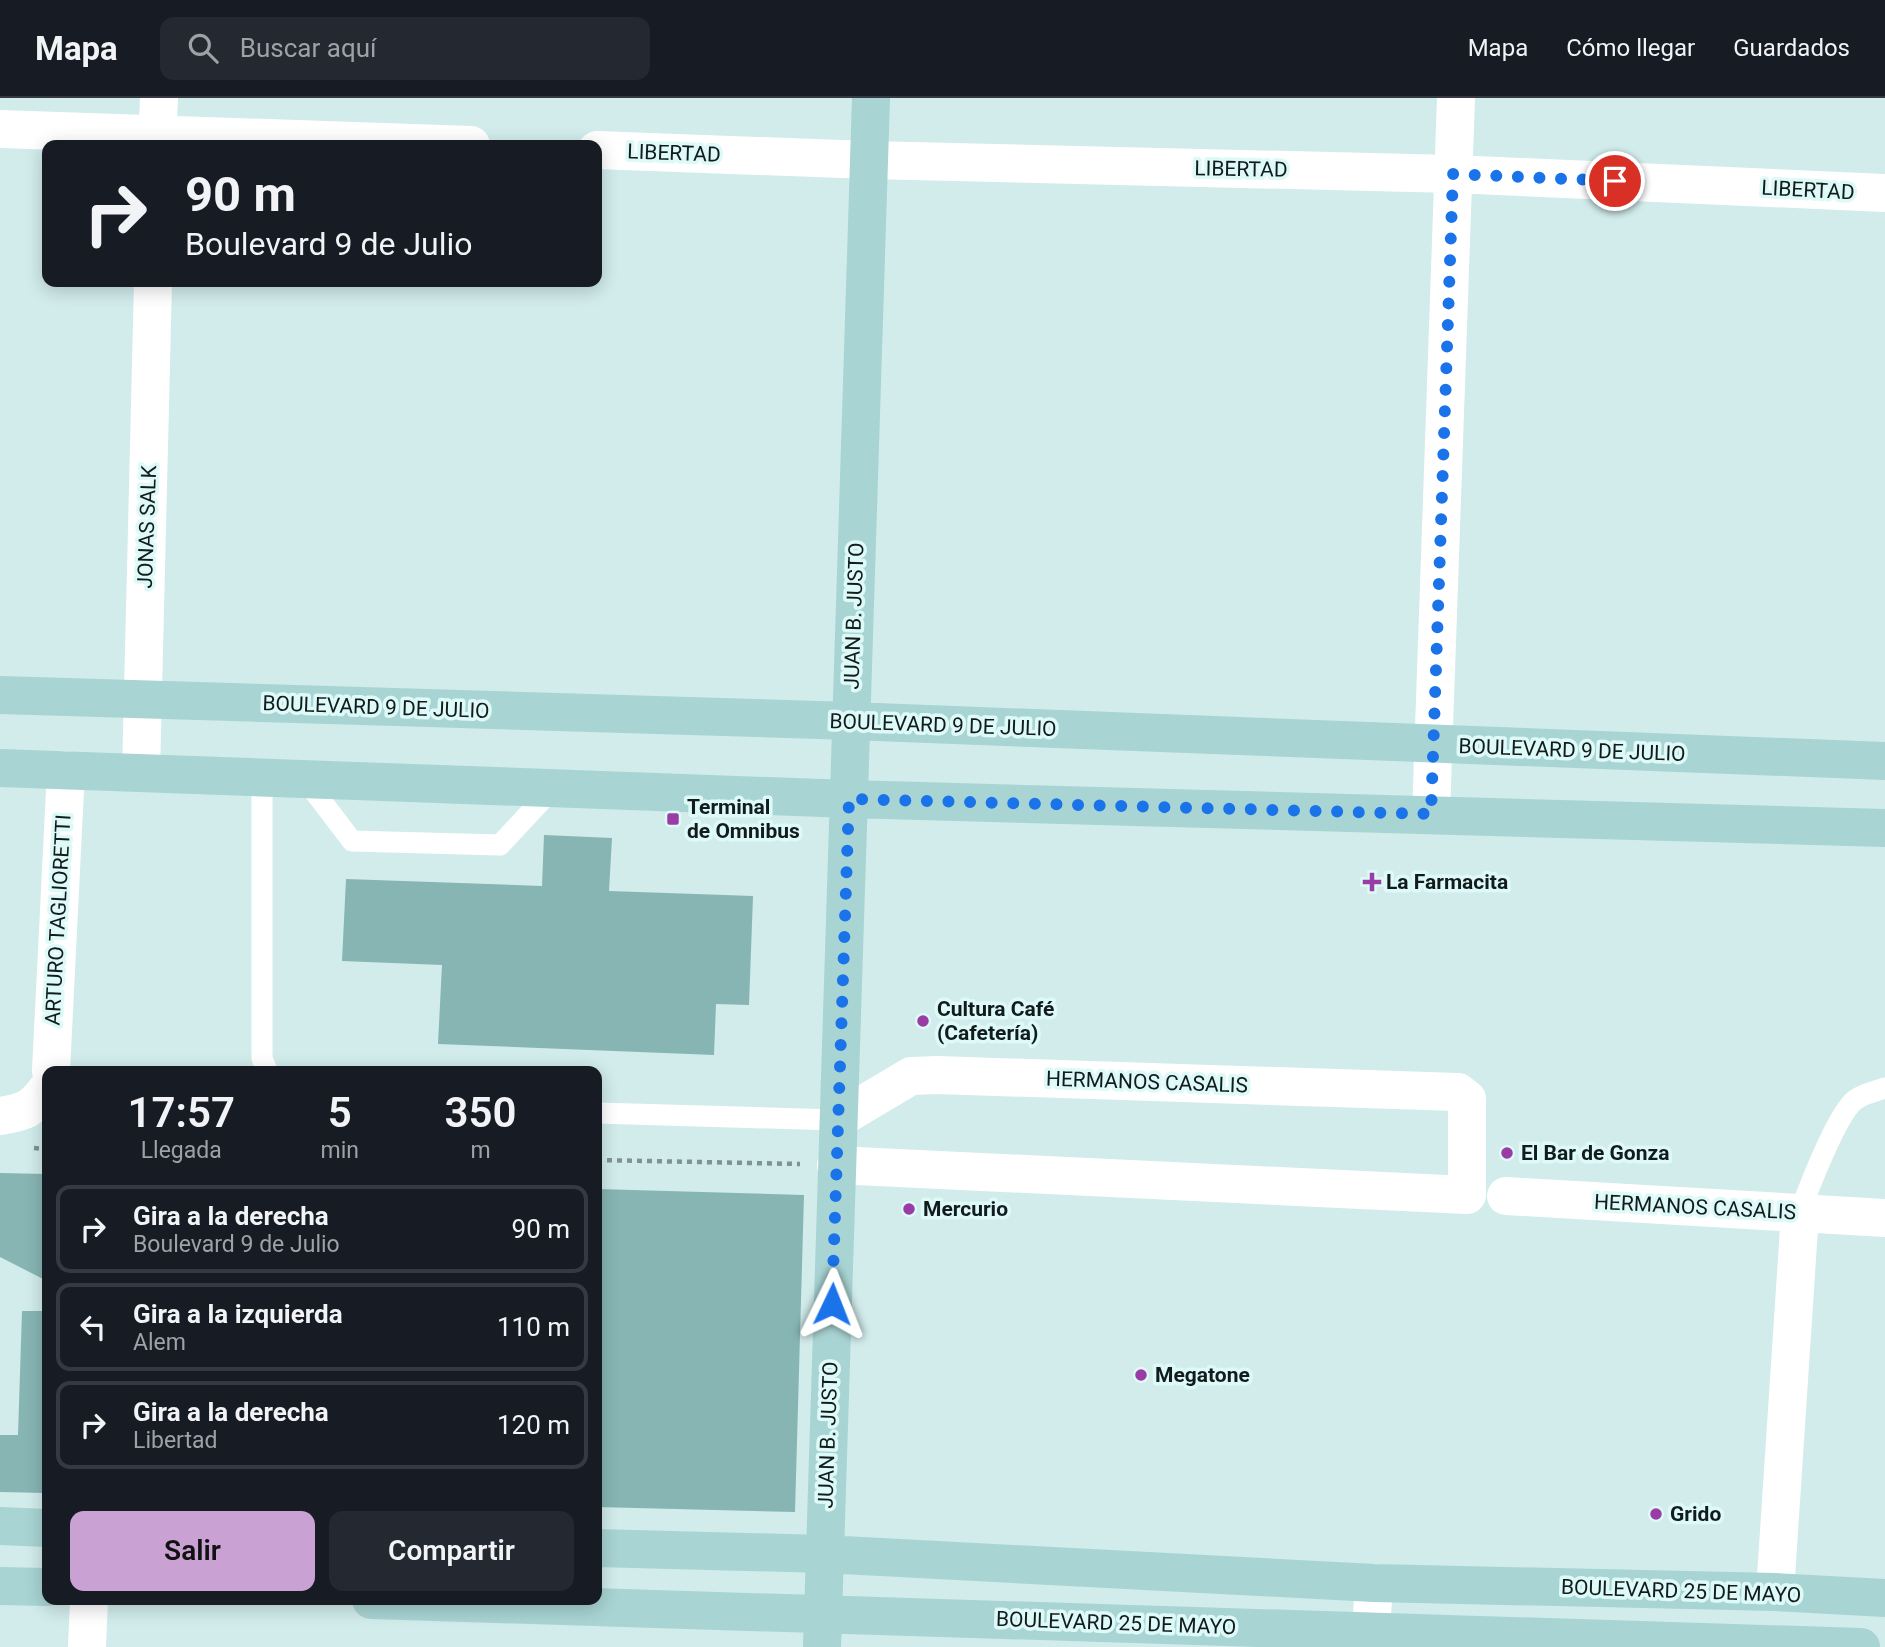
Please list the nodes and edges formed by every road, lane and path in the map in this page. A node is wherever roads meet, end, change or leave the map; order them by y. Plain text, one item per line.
1 (871, 98) edge
2 (1455, 98) edge
3 (158, 126) edge
4 (0, 129) edge
5 (389, 140) edge
6 (602, 150) edge
7 (869, 160) junction
8 (1453, 174) junction
9 (1885, 193) edge
10 (153, 287) edge
11 (0, 695) edge
12 (142, 700) junction
13 (851, 721) junction
14 (1435, 745) junction
15 (1885, 761) edge
16 (0, 768) edge
17 (66, 770) junction
18 (141, 773) junction
19 (262, 776) junction
20 (303, 778) junction
21 (553, 788) junction
22 (849, 799) junction
23 (1431, 814) junction
24 (1885, 828) edge
25 (51, 1066) edge
26 (265, 1066) edge
27 (1885, 1088) edge
28 (42, 1097) edge
29 (602, 1113) edge
30 (0, 1116) edge
31 (837, 1120) junction
32 (602, 1160) edge
33 (836, 1165) junction
34 (1506, 1196) dead end
35 (1801, 1213) junction
36 (1885, 1218) edge
37 (0, 1526) edge
38 (42, 1528) edge
39 (602, 1548) edge
40 (824, 1554) junction
41 (1374, 1583) junction
42 (0, 1586) edge
43 (42, 1587) edge
44 (1775, 1592) junction
45 (1885, 1598) edge
46 (89, 1605) edge
47 (510, 1605) edge
48 (822, 1631) edge
49 (1370, 1639) edge
50 (87, 1647) edge
51 (1861, 1647) edge

1 - 7 main road, JUAN B. JUSTO
2 - 8 street
3 - 4 street
3 - 5 street
6 - 7 street, LIBERTAD
7 - 8 street, LIBERTAD
7 - 13 main road, JUAN B. JUSTO
8 - 9 street, LIBERTAD
8 - 14 street
10 - 12 street, JONAS SALK
11 - 12 main road, BOULEVARD 9 DE JULIO
12 - 13 main road, BOULEVARD 9 DE JULIO
12 - 18 street, JONAS SALK
13 - 14 main road, BOULEVARD 9 DE JULIO
13 - 22 main road, JUAN B. JUSTO
14 - 15 main road, BOULEVARD 9 DE JULIO
14 - 23 street
16 - 17 main road
17 - 18 main road
17 - 25 street, ARTURO TAGLIORETTI
18 - 19 main road
19 - 20 main road
19 - 26 lane
20 - 21 main road
20 - 21 lane
21 - 22 main road
22 - 23 main road
22 - 31 main road, JUAN B. JUSTO
23 - 24 main road
27 - 35 lane
28 - 30 street
29 - 31 lane
31 - 33 main road, JUAN B. JUSTO
31 - 33 street, HERMANOS CASALIS
32 - 33 path
33 - 40 main road, JUAN B. JUSTO
34 - 35 street, HERMANOS CASALIS
35 - 36 street, HERMANOS CASALIS
35 - 44 street
37 - 38 main road
39 - 40 main road, BOULEVARD 25 DE MAYO
40 - 41 main road, BOULEVARD 25 DE MAYO
40 - 48 main road, JUAN B. JUSTO
41 - 44 main road, BOULEVARD 25 DE MAYO
41 - 49 street
42 - 43 main road
44 - 45 main road, BOULEVARD 25 DE MAYO
46 - 50 street
47 - 48 main road, BOULEVARD 25 DE MAYO
48 - 49 main road, BOULEVARD 25 DE MAYO
49 - 51 main road, BOULEVARD 25 DE MAYO

